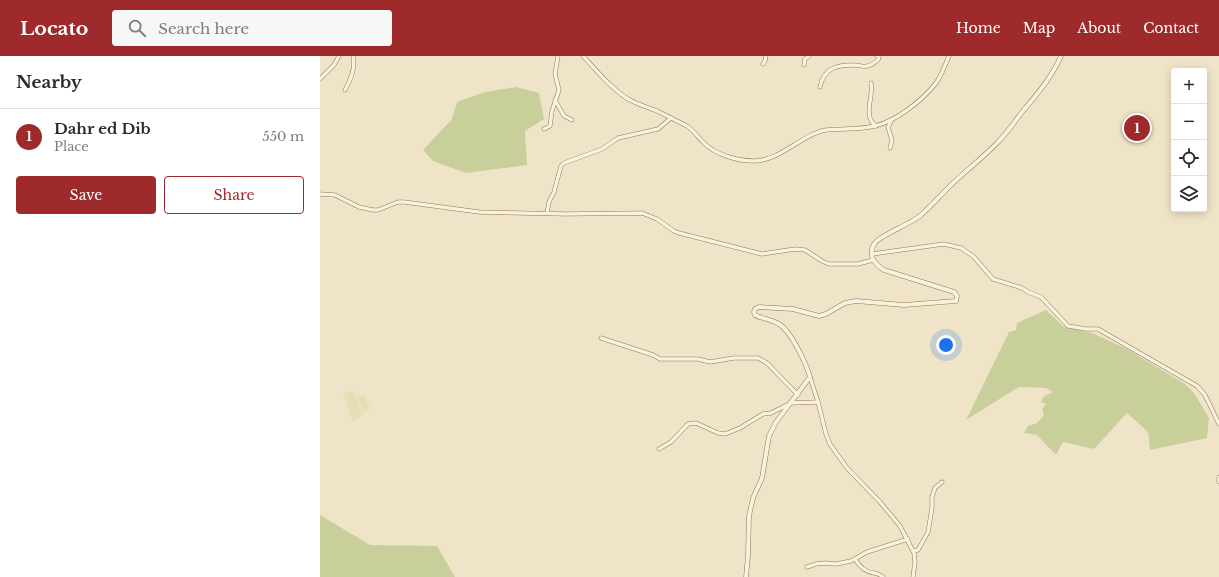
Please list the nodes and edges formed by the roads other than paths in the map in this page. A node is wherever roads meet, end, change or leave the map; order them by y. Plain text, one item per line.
1 (339, 56) edge
2 (353, 56) edge
3 (558, 56) edge
4 (583, 56) edge
5 (766, 56) edge
6 (809, 56) edge
7 (877, 56) edge
8 (949, 56) edge
9 (1061, 56) edge
10 (763, 64) dead end
11 (804, 65) dead end
12 (320, 79) edge
13 (871, 83) dead end
14 (820, 87) dead end
15 (345, 90) dead end
16 (555, 100) junction
17 (671, 118) junction
18 (572, 120) dead end
19 (892, 120) junction
20 (876, 126) junction
21 (544, 128) dead end
22 (890, 148) dead end
23 (320, 195) edge
24 (547, 213) junction
25 (872, 254) junction
26 (873, 260) junction
27 (601, 338) dead end
28 (810, 377) junction
29 (798, 394) junction
30 (818, 402) junction
31 (791, 403) junction
32 (1219, 424) edge
33 (659, 449) dead end
34 (1219, 477) edge
35 (942, 482) dead end
36 (1219, 482) edge
37 (908, 539) junction
38 (913, 552) junction
39 (855, 559) junction
40 (807, 567) dead end
41 (746, 577) edge
42 (883, 577) edge
43 (913, 577) edge

1 - 12 street
2 - 15 street
3 - 16 street
4 - 17 street
5 - 10 street
6 - 11 street
7 - 14 street
8 - 19 street
9 - 25 street
13 - 20 street
16 - 18 street
16 - 21 street
17 - 20 street
17 - 24 street
19 - 20 street
19 - 22 street
23 - 24 street
24 - 26 street
25 - 26 street
25 - 32 street
26 - 28 street
27 - 29 street
28 - 29 street
28 - 30 street
29 - 31 street
30 - 31 street
30 - 37 street
31 - 33 street
31 - 41 street
34 - 36 street
35 - 38 street
37 - 38 street
37 - 39 street
38 - 43 street
39 - 40 street
39 - 42 street

